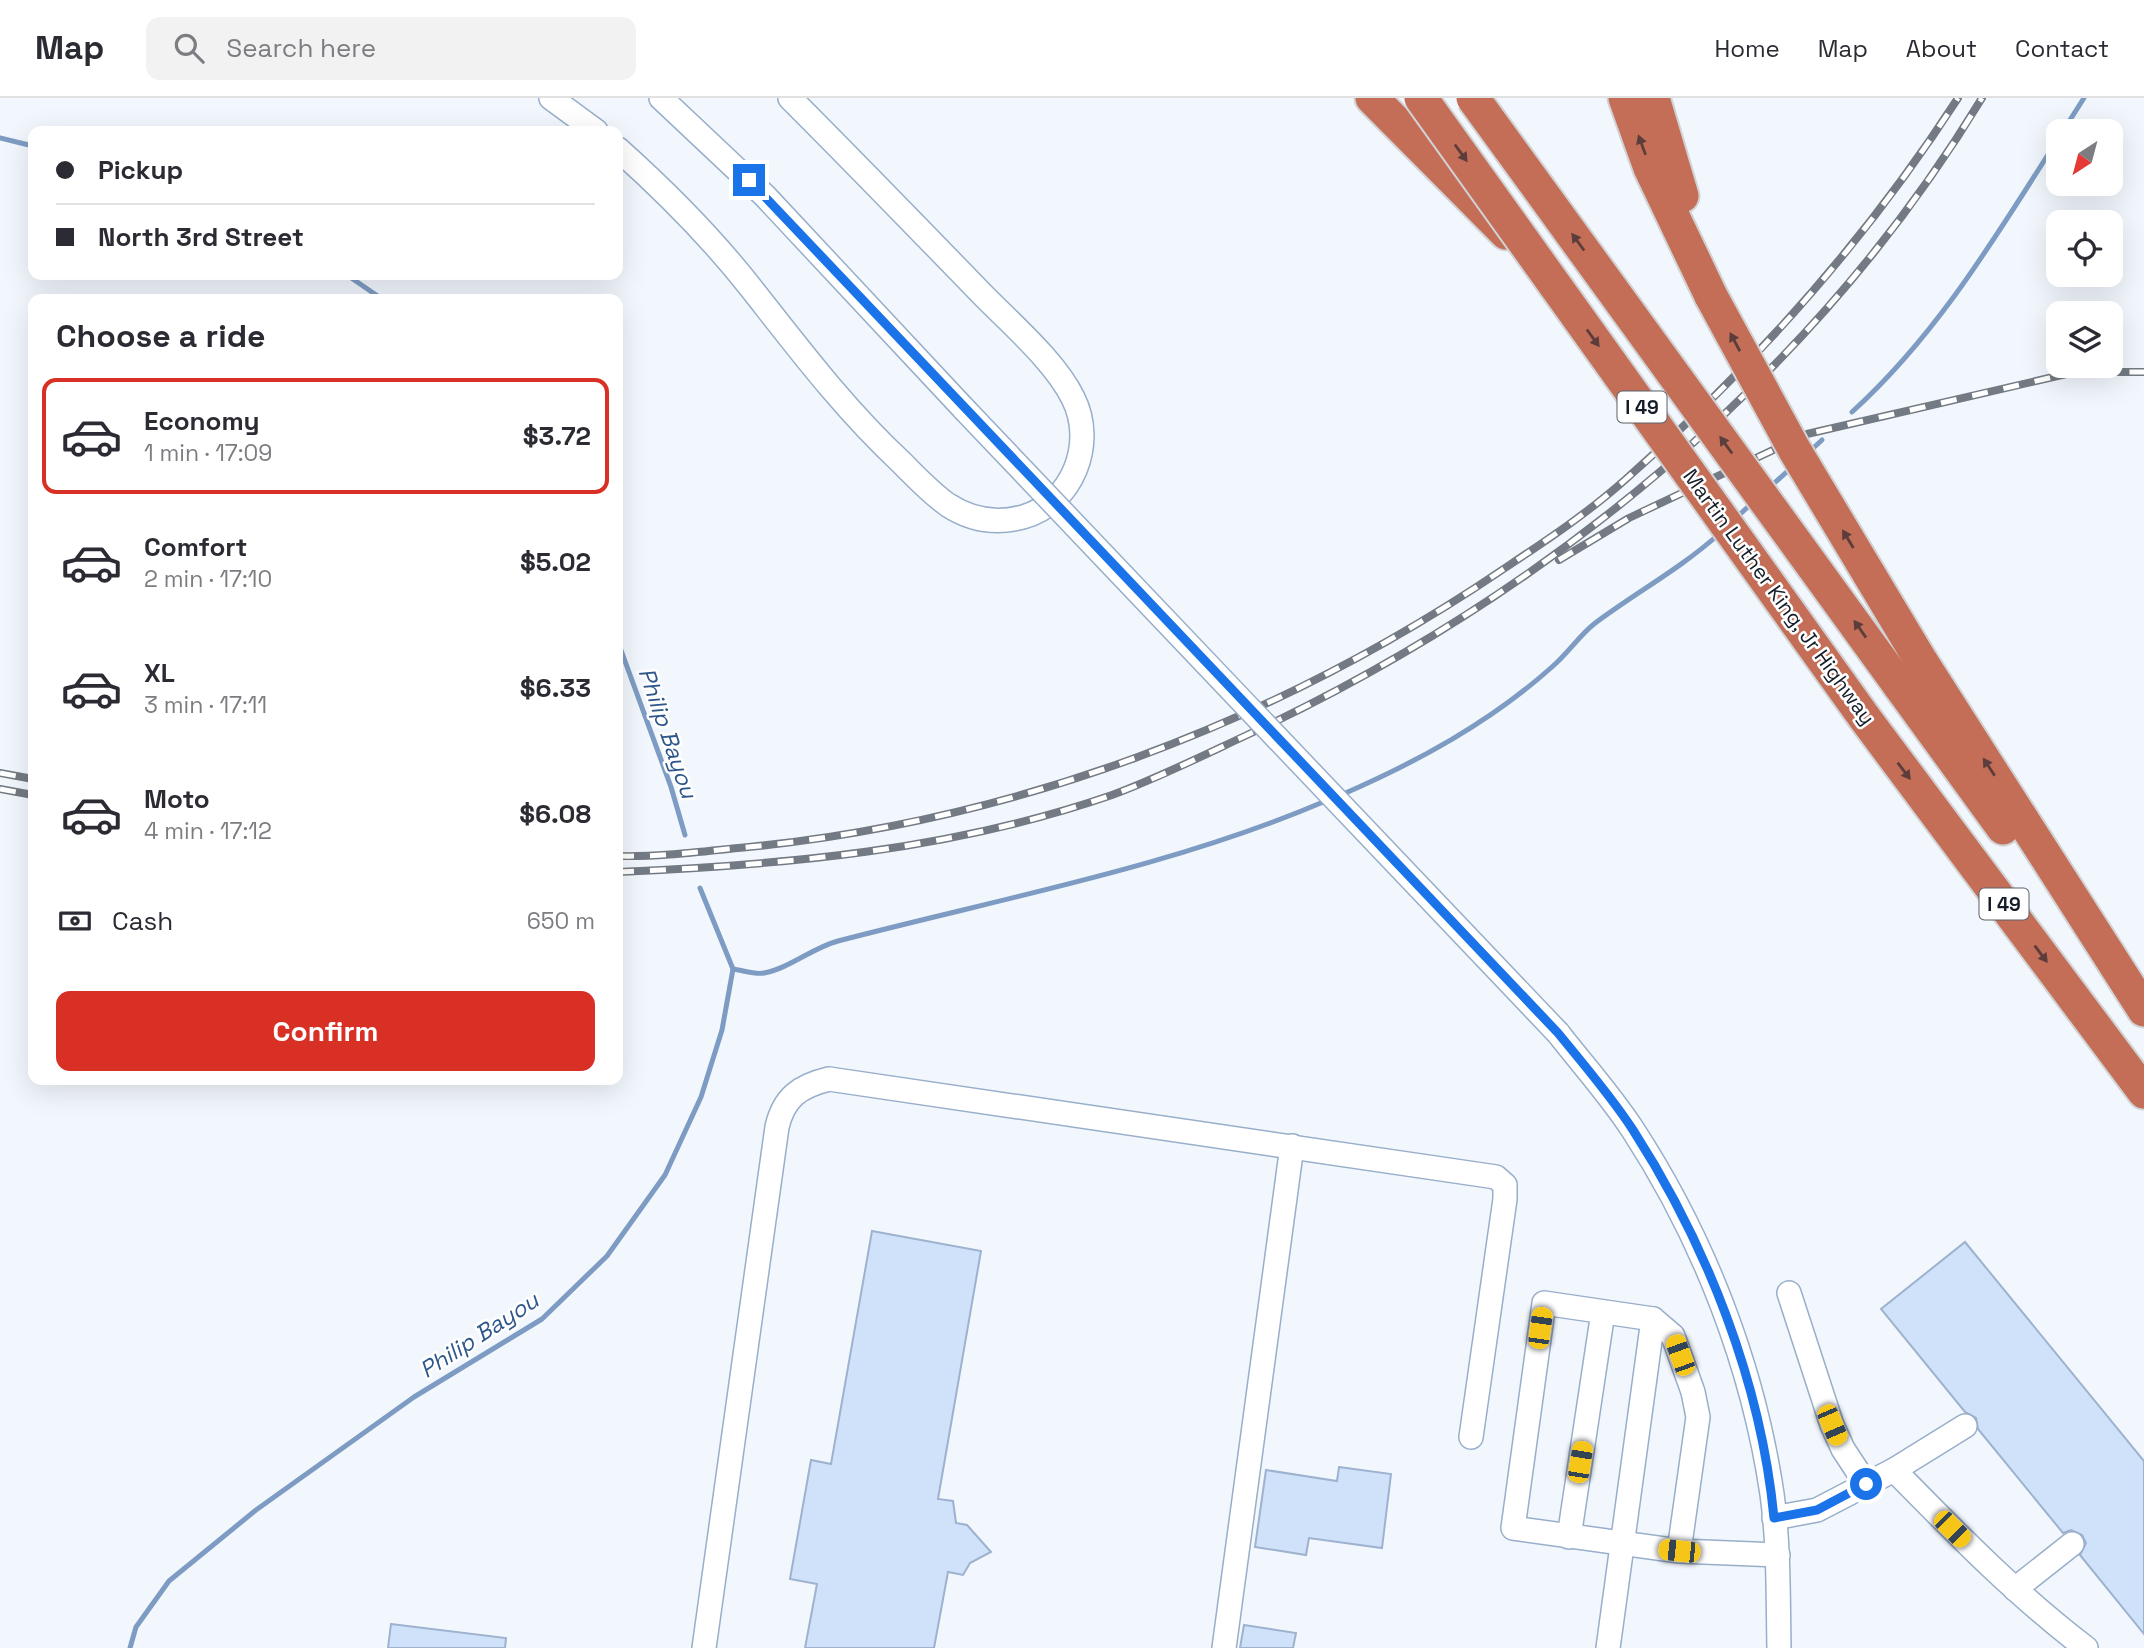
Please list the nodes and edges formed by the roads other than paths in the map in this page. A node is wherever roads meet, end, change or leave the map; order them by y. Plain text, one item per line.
1 (551, 98) edge
2 (661, 98) edge
3 (790, 98) edge
4 (1372, 98) edge
5 (1421, 98) edge
6 (1473, 98) edge
7 (1625, 98) edge
8 (1653, 98) edge
9 (589, 126) edge
10 (623, 154) edge
11 (1547, 274) junction
12 (1711, 296) junction
13 (1910, 673) junction
14 (2144, 1012) edge
15 (2144, 1092) edge
16 (1292, 1146) junction
17 (1789, 1293) dead end
18 (1603, 1312) junction
19 (1653, 1320) junction
20 (1965, 1426) dead end
21 (1471, 1437) dead end
22 (1894, 1470) junction
23 (1866, 1484) junction
24 (1774, 1518) junction
25 (1569, 1537) junction
26 (2072, 1544) dead end
27 (1622, 1545) junction
28 (1679, 1551) junction
29 (1777, 1555) junction
30 (2015, 1589) junction
31 (704, 1648) edge
32 (1224, 1648) edge
33 (1608, 1648) edge
34 (1779, 1648) edge
35 (2086, 1648) edge

1 - 9 street
2 - 24 street, bridge
3 - 10 street
4 - 11 highway, bridge
5 -> 11 highway, Martin Luther King, Jr Highway / I 49, bridge
13 -> 6 highway, I 49, bridge
12 -> 7 highway
8 - 12 highway
11 -> 15 highway, Martin Luther King, Jr Highway / I 49, bridge
13 -> 12 highway, bridge
14 -> 13 highway, I 49
16 - 21 street
16 - 31 street
16 - 32 street
17 - 23 street
18 - 19 street
18 - 25 street
18 - 25 street
19 - 27 street
19 - 28 street
20 - 22 street
22 - 23 street
22 - 30 street
23 - 24 street
24 - 29 street
25 - 27 street
26 - 30 street
27 - 28 street
27 - 33 street
28 - 29 street
29 - 34 street
30 - 35 street

